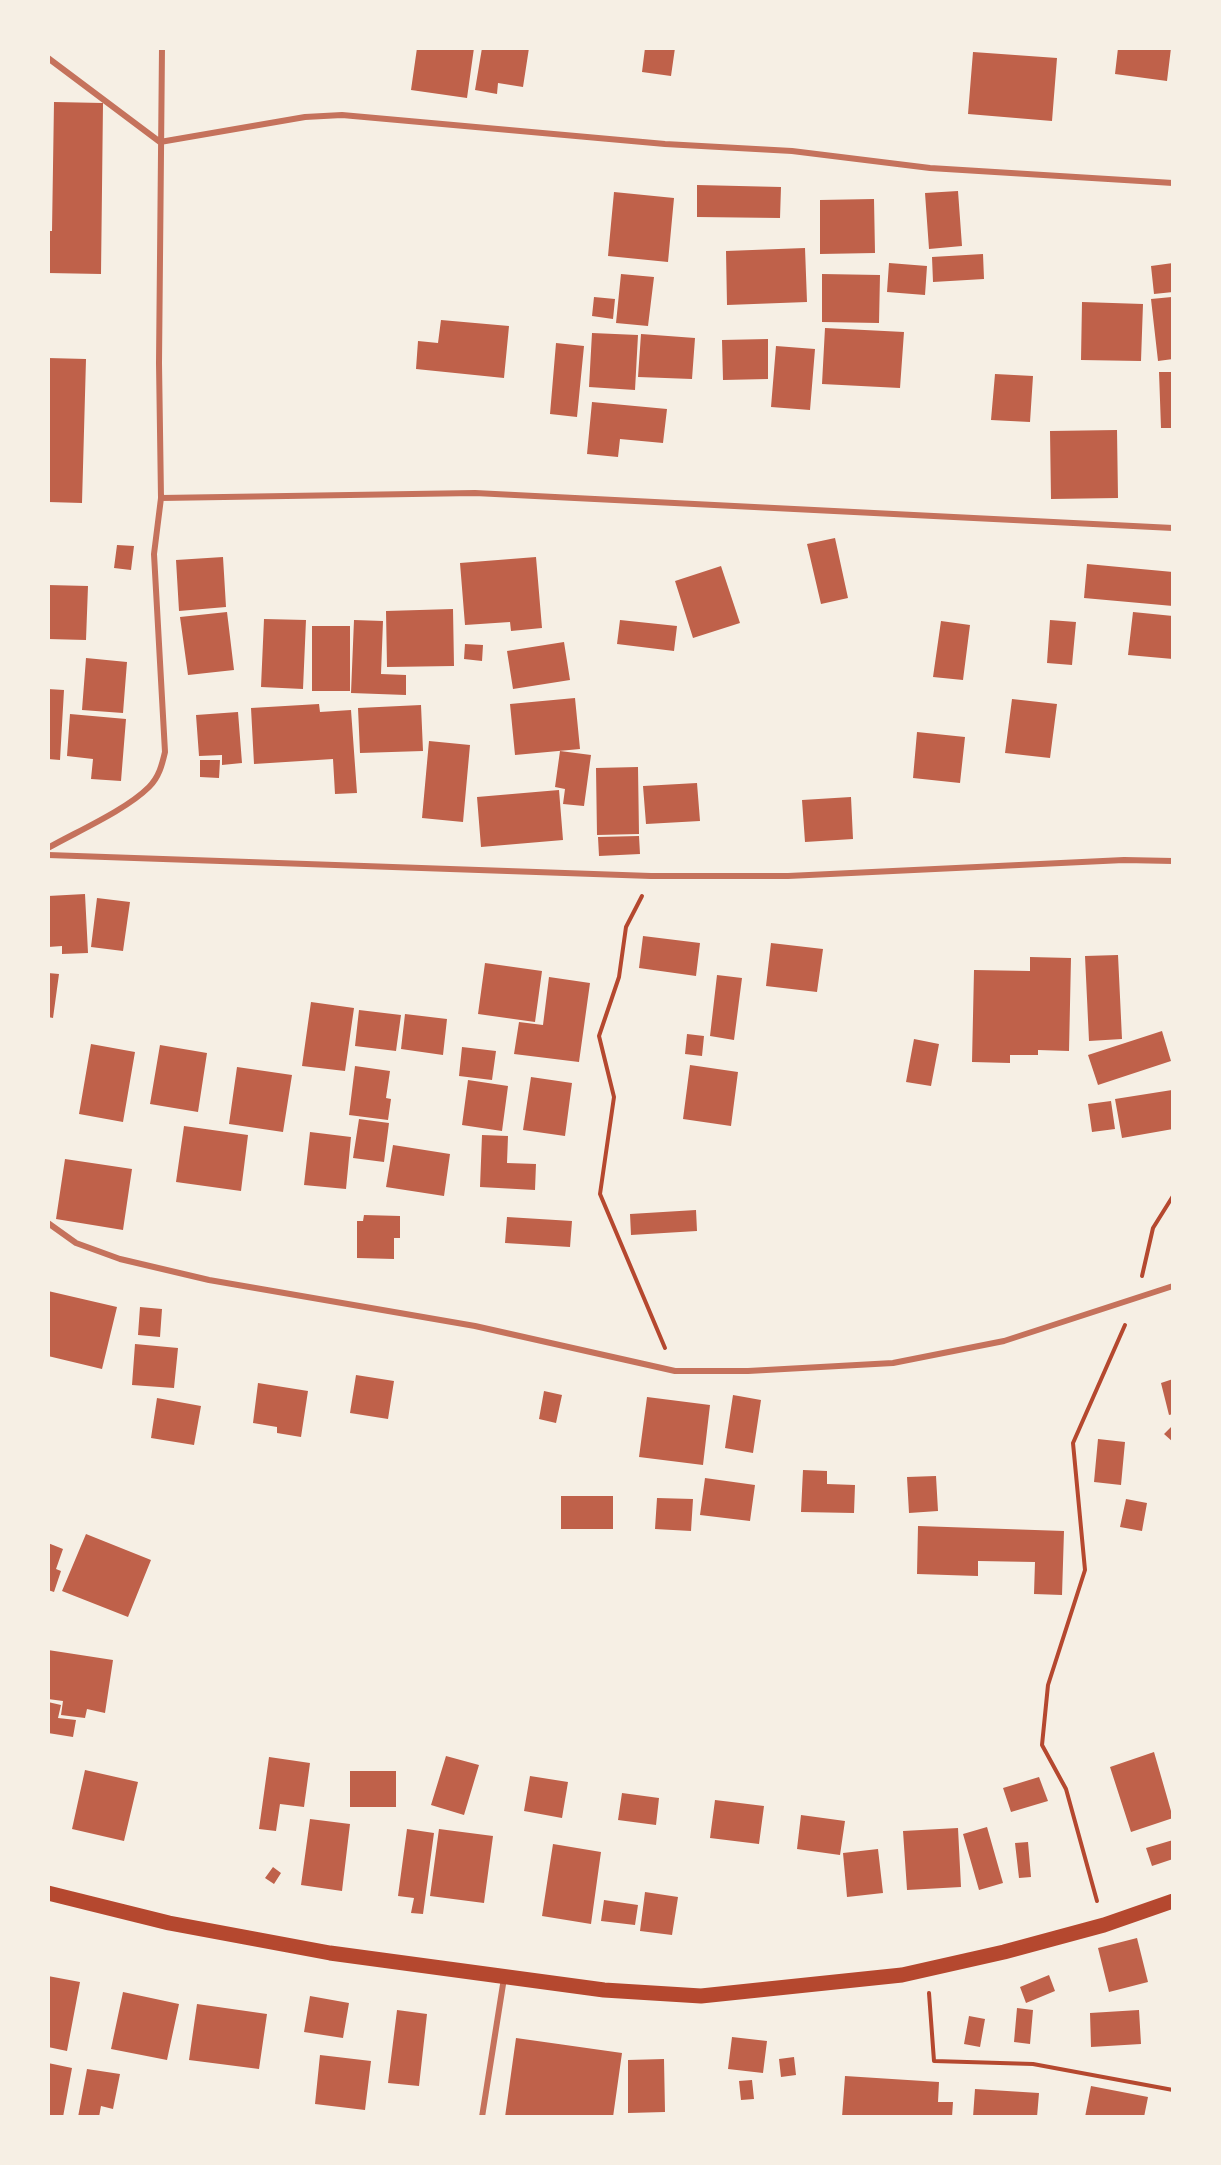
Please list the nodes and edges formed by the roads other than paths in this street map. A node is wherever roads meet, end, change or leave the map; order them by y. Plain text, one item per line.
1 (162, 48) edge
2 (48, 58) edge
3 (160, 142) junction
4 (1173, 183) edge
5 (161, 498) junction
6 (1173, 528) edge
7 (48, 848) edge
8 (48, 855) edge
9 (1173, 861) edge
10 (48, 1223) edge
11 (1173, 1286) edge
12 (48, 1893) edge
13 (1173, 1901) edge
14 (504, 1978) junction
15 (483, 2117) edge

1 - 3 street
2 - 3 street
3 - 4 street
3 - 5 street
5 - 6 street
5 - 7 street
8 - 9 street
10 - 11 street
12 - 14 main road
13 - 14 main road
14 - 15 street

